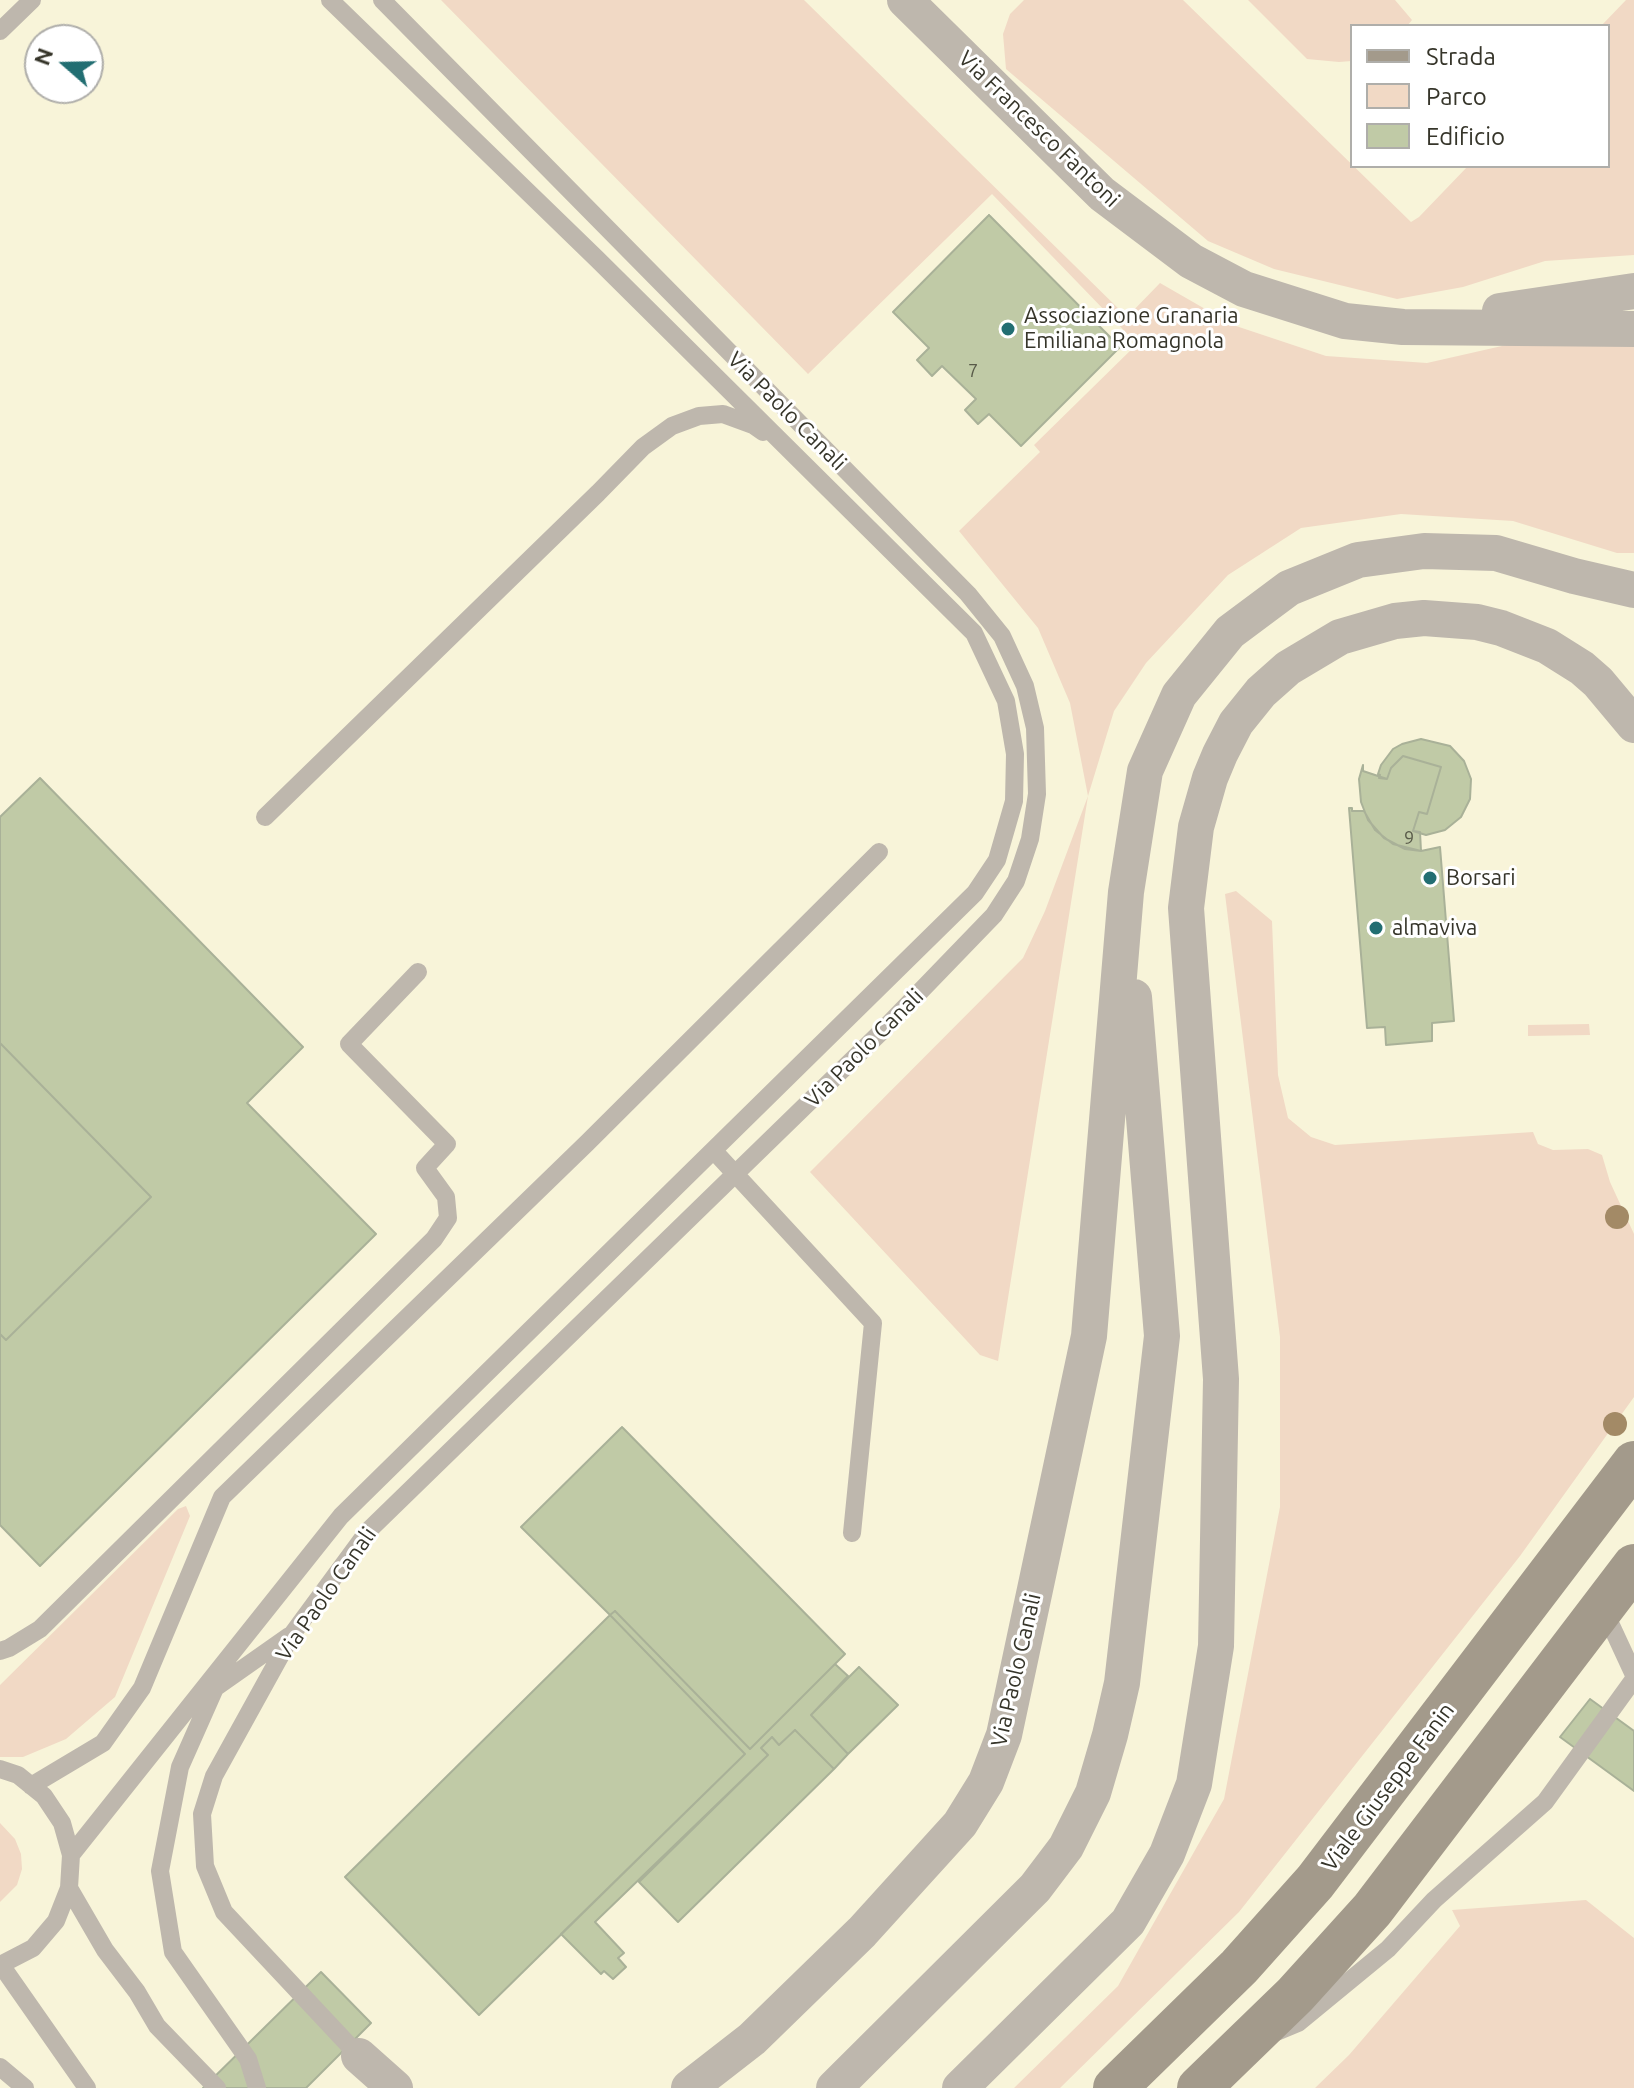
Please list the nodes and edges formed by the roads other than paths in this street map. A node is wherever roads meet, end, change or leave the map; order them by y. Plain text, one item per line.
1 (32, 0) edge
2 (330, 0) edge
3 (382, 0) edge
4 (905, 0) edge
5 (0, 31) edge
6 (1634, 291) edge
7 (1403, 327) junction
8 (1634, 329) edge
9 (797, 457) junction
10 (1634, 590) edge
11 (1634, 725) edge
12 (265, 817) dead end
13 (879, 852) dead end
14 (1126, 892) junction
15 (418, 972) dead end
16 (714, 1151) junction
17 (735, 1174) junction
18 (1634, 1463) edge
19 (852, 1533) dead end
20 (1634, 1566) edge
21 (1603, 1607) junction
22 (293, 1633) junction
23 (0, 1651) edge
24 (1634, 1677) edge
25 (0, 1769) edge
26 (31, 1786) junction
27 (71, 1855) junction
28 (69, 1888) junction
29 (1, 1965) edge
30 (1242, 2046) junction
31 (359, 2056) joint
32 (0, 2067) edge
33 (25, 2088) edge
34 (87, 2088) edge
35 (217, 2088) edge
36 (257, 2088) edge
37 (395, 2088) edge
38 (689, 2088) edge
39 (834, 2088) edge
40 (960, 2088) edge
41 (1115, 2088) edge
42 (1199, 2088) edge

1 - 5 lane
2 - 9 lane
3 - 17 lane, Via Paolo Canali
4 - 7 street, Via Francesco Fantoni
6 - 7 street, Via Francesco Fantoni
7 - 8 street, Via Francesco Fantoni
9 - 12 lane
9 - 16 lane
10 - 14 street, Via Paolo Canali
11 - 40 street
13 - 26 lane
14 - 38 street, Via Paolo Canali
14 - 39 street
15 - 23 lane
16 - 17 lane
16 - 27 lane
17 - 19 lane
17 - 22 lane, Via Paolo Canali
18 - 41 main road, Viale Giuseppe Fanin
20 - 21 main road
21 - 24 lane
21 - 30 main road
22 - 31 lane, Via Paolo Canali
22 - 36 lane
24 - 30 lane
25 - 26 lane
26 - 27 lane
27 - 28 lane
28 - 29 lane
28 - 35 lane
29 - 34 lane
30 - 42 main road
31 - 37 street, Via Paolo Canali
32 - 33 lane

